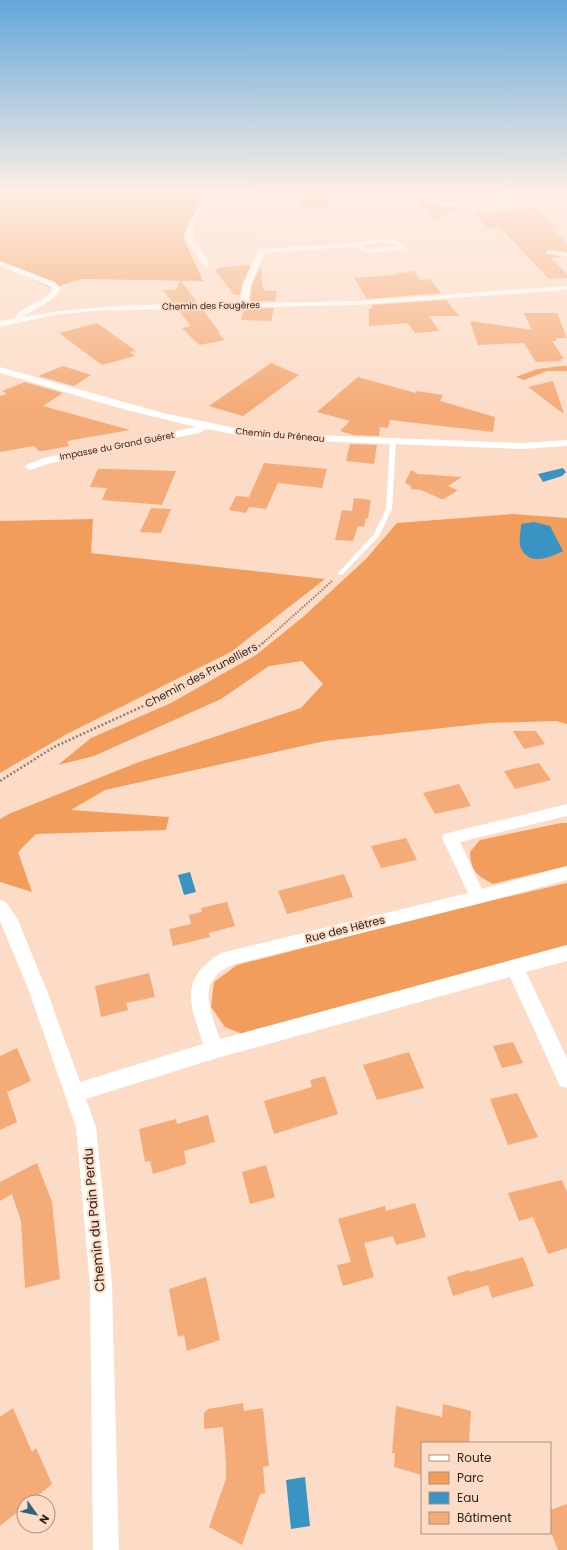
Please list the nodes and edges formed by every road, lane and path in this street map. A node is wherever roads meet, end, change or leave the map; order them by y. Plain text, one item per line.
1 (0, 263) edge
2 (257, 263) edge
3 (567, 288) edge
4 (244, 305) junction
5 (21, 320) junction
6 (0, 324) edge
7 (0, 370) edge
8 (204, 426) junction
9 (392, 442) junction
10 (567, 443) edge
11 (30, 467) dead end
12 (340, 574) joint
13 (0, 780) edge
14 (567, 810) edge
15 (567, 873) edge
16 (478, 896) junction
17 (0, 906) edge
18 (567, 953) edge
19 (516, 968) junction
20 (214, 1050) junction
21 (567, 1079) edge
22 (74, 1093) junction
23 (106, 1550) edge

1 - 5 street
2 - 4 street
3 - 4 street, Chemin des Fougères
4 - 5 street, Chemin des Fougères
5 - 6 street, Chemin des Fougères
7 - 8 street, Chemin du Préneau
8 - 9 street, Chemin du Préneau
8 - 11 street, Impasse du Grand Guéret
9 - 10 street, Chemin du Préneau
9 - 12 lane
12 - 13 path, Chemin des Prunelliers
14 - 16 street
15 - 16 street, Rue des Hêtres
16 - 20 street, Rue des Hêtres
17 - 22 street, Chemin du Pain Perdu
18 - 19 street
19 - 20 street
19 - 21 street
20 - 22 street
22 - 23 street, Chemin du Pain Perdu

